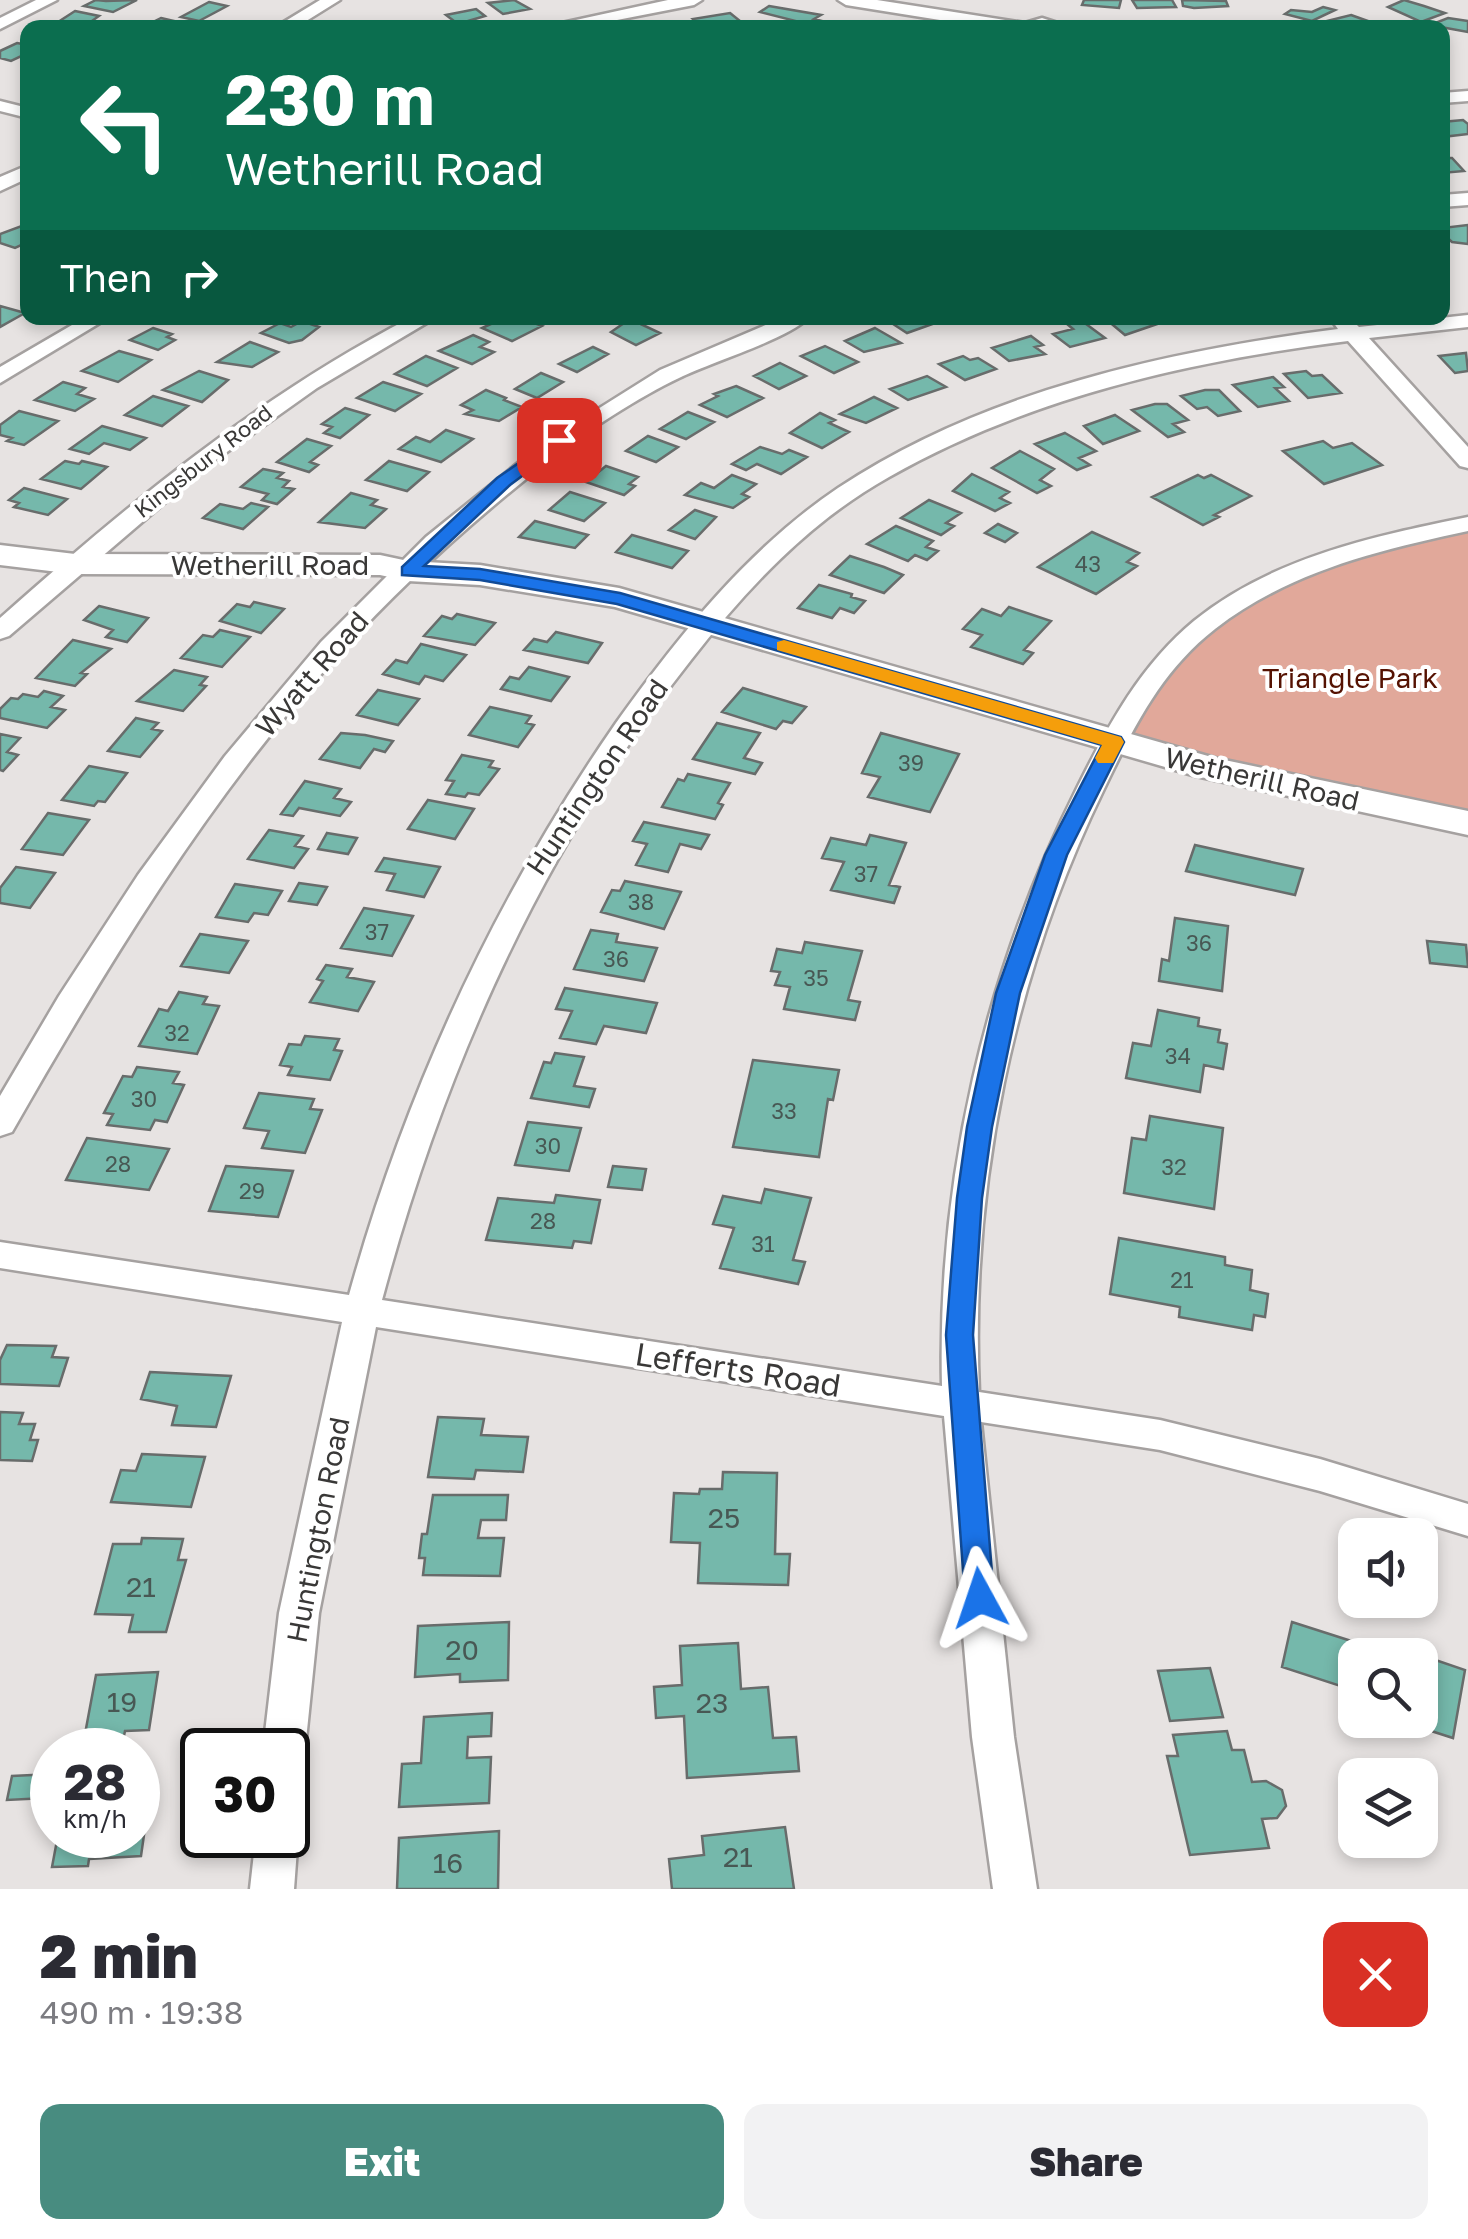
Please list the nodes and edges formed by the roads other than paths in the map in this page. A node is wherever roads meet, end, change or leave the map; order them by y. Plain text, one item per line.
1 (49, 0) edge
2 (332, 0) edge
3 (694, 0) edge
4 (846, 0) edge
5 (0, 5) edge
6 (28, 11) junction
7 (296, 20) edge
8 (589, 20) edge
9 (974, 20) edge
10 (0, 24) edge
11 (86, 325) edge
12 (412, 325) edge
13 (774, 325) edge
14 (1346, 326) edge
15 (0, 376) edge
16 (1468, 461) edge
17 (1468, 524) edge
18 (0, 555) edge
19 (75, 564) junction
20 (408, 571) junction
21 (708, 624) junction
22 (0, 632) edge
23 (1114, 742) junction
24 (1468, 822) edge
25 (0, 1124) edge
26 (0, 1255) edge
27 (362, 1312) junction
28 (962, 1405) junction
29 (1468, 1520) edge
30 (286, 1728) edge
31 (274, 1858) edge
32 (272, 1889) edge
33 (1015, 1889) edge

1 - 6 street
2 - 7 street
3 - 8 street
4 - 9 street
5 - 6 street
6 - 10 street
11 - 15 street
12 - 19 street, Kingsbury Road
13 - 20 street, Wyatt Road
14 - 16 street
14 - 21 street, Huntington Road
17 - 23 street
18 - 19 street, Wetherill Road
19 - 20 street, Wetherill Road
19 - 22 street, Kingsbury Road
20 - 21 street, Wetherill Road
20 - 25 street, Wyatt Road
21 - 23 street, Wetherill Road
21 - 27 street, Huntington Road
23 - 24 street, Wetherill Road
23 - 28 street
26 - 27 street, Lefferts Road
27 - 28 street, Lefferts Road
27 - 30 street, Huntington Road
28 - 29 street, Lefferts Road
28 - 33 street
31 - 32 street

